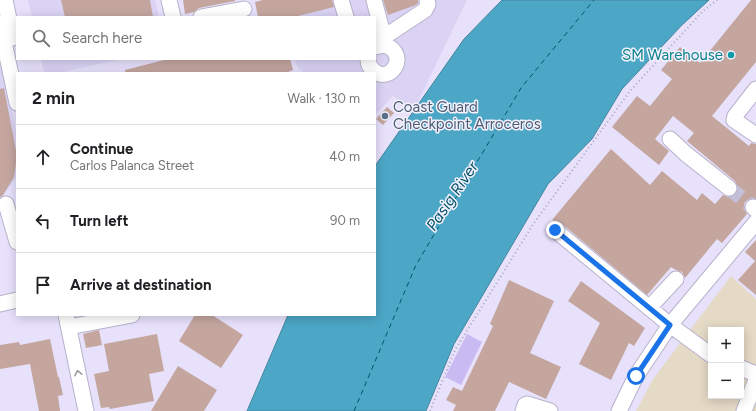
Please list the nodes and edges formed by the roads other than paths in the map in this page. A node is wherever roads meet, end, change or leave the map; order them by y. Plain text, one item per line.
1 (5, 0) edge
2 (169, 0) edge
3 (341, 0) edge
4 (374, 0) edge
5 (427, 0) edge
6 (244, 9) dead end
7 (173, 16) edge
8 (206, 16) edge
9 (346, 16) edge
10 (375, 16) edge
11 (376, 22) edge
12 (0, 23) edge
13 (378, 43) edge
14 (16, 60) edge
15 (368, 60) edge
16 (17, 65) edge
17 (375, 72) edge
18 (376, 72) edge
19 (16, 76) edge
20 (15, 87) edge
21 (756, 90) edge
22 (756, 136) edge
23 (670, 138) dead end
24 (729, 188) tunnel mouth
25 (8, 203) edge
26 (756, 222) edge
27 (555, 230) dead end
28 (16, 238) edge
29 (676, 279) dead end
30 (16, 300) edge
31 (0, 304) edge
32 (650, 308) junction
33 (121, 316) edge
34 (67, 321) edge
35 (670, 325) junction
36 (708, 353) edge
37 (744, 369) edge
38 (756, 374) edge
39 (756, 380) edge
40 (86, 411) edge
41 (523, 411) edge
42 (550, 411) edge
43 (619, 411) edge
44 (744, 411) edge

1 - 14 street
2 - 7 street
3 - 9 street
4 - 10 street
5 - 13 street
6 - 8 street
11 - 13 street
12 - 16 street
13 - 18 street
15 - 17 street
19 - 20 street
21 - 22 street
23 - 24 street
25 - 28 street
26 - 35 street
27 - 32 street
29 - 32 street
30 - 31 street
32 - 35 street
33 - 34 street
40 -> 34 street
35 - 36 street
35 - 43 street
37 - 38 street
39 - 44 street
41 - 42 street

